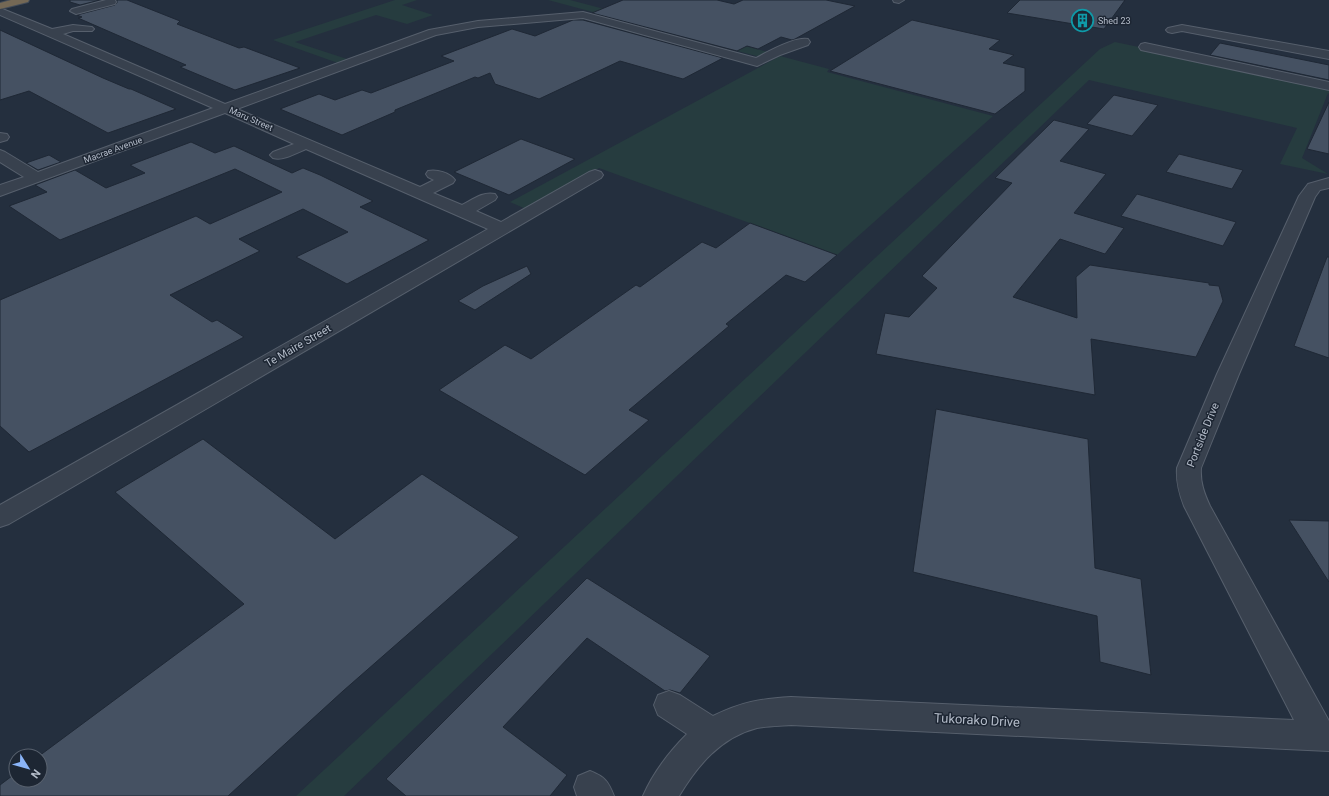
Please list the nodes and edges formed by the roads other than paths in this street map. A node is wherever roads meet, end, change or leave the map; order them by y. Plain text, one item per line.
1 (4, 0) edge
2 (24, 0) edge
3 (0, 1) edge
4 (111, 2) dead end
5 (0, 6) edge
6 (0, 11) edge
7 (76, 11) dead end
8 (88, 29) dead end
9 (1172, 30) dead end
10 (52, 33) junction
11 (1215, 33) junction
12 (804, 42) dead end
13 (1145, 47) dead end
14 (1329, 55) edge
15 (1196, 57) junction
16 (1329, 86) edge
17 (226, 109) junction
18 (306, 144) junction
19 (0, 155) edge
20 (278, 155) dead end
21 (434, 174) dead end
22 (595, 175) dead end
23 (37, 178) junction
24 (1329, 183) edge
25 (0, 191) edge
26 (420, 193) junction
27 (489, 197) dead end
28 (462, 212) junction
29 (501, 228) junction
30 (0, 517) edge
31 (669, 705) dead end
32 (711, 732) junction
33 (1324, 736) edge
34 (660, 796) edge

1 - 3 highway
2 - 5 highway
4 - 7 street
6 - 10 street, Maru Street
8 - 10 street
9 - 11 street
10 - 17 street, Maru Street
11 - 14 street
11 - 15 street
12 - 17 street, Macrae Avenue
13 - 15 street
15 - 16 street
17 - 18 street, Maru Street
17 - 23 street, Macrae Avenue
18 - 20 street
18 - 26 street, Maru Street
19 - 23 street
21 - 26 street
22 - 29 street, Te Maire Street
23 - 25 street, Macrae Avenue
24 - 33 street, Portside Drive
26 - 28 street, Maru Street
27 - 28 street
28 - 29 street, Maru Street
29 - 30 street, Te Maire Street
31 - 32 street
32 - 33 street, Tukorako Drive
32 - 34 street, Tukorako Drive

